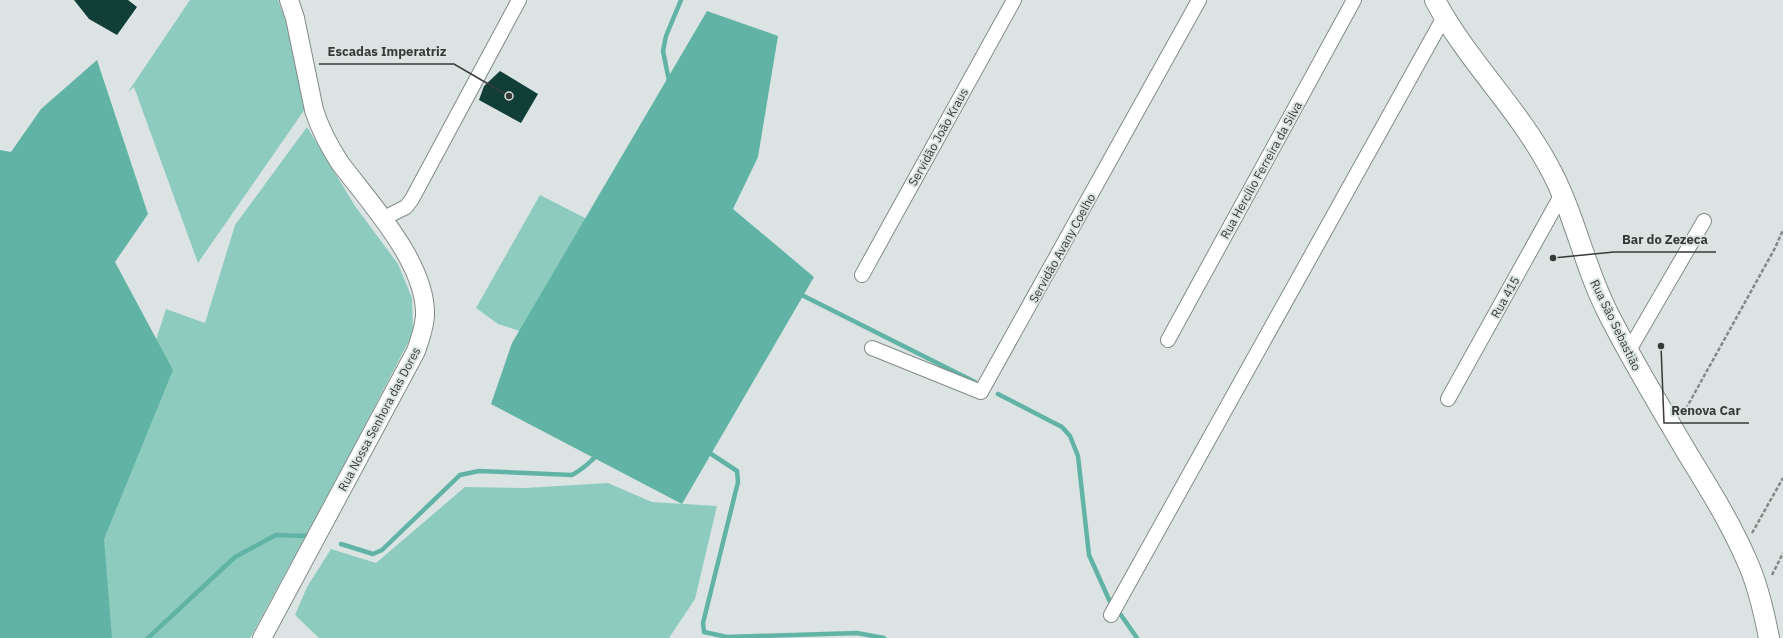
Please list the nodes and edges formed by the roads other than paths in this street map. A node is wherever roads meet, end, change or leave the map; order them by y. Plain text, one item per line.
1 (290, 0) edge
2 (519, 0) edge
3 (1014, 0) edge
4 (1199, 0) edge
5 (1354, 0) edge
6 (1439, 8) edge
7 (1562, 194) junction
8 (382, 219) junction
9 (1704, 222) dead end
10 (862, 275) dead end
11 (1168, 340) dead end
12 (872, 348) dead end
13 (1628, 352) junction
14 (1448, 399) dead end
15 (1111, 615) dead end
16 (262, 638) edge
17 (1769, 638) edge

1 - 8 street, Rua Nossa Senhora das Dores
2 - 8 street
3 - 10 street, Servidão João Kraus
4 - 12 street, Servidão Avany Coelho
5 - 11 street, Rua Hercílio Ferreira da Silva
6 - 7 main road, Rua São Sebastião
6 - 15 street
7 - 13 main road, Rua São Sebastião
7 - 14 street, Rua 415
8 - 16 street, Rua Nossa Senhora das Dores
9 - 13 street
13 - 17 main road, Rua São Sebastião

